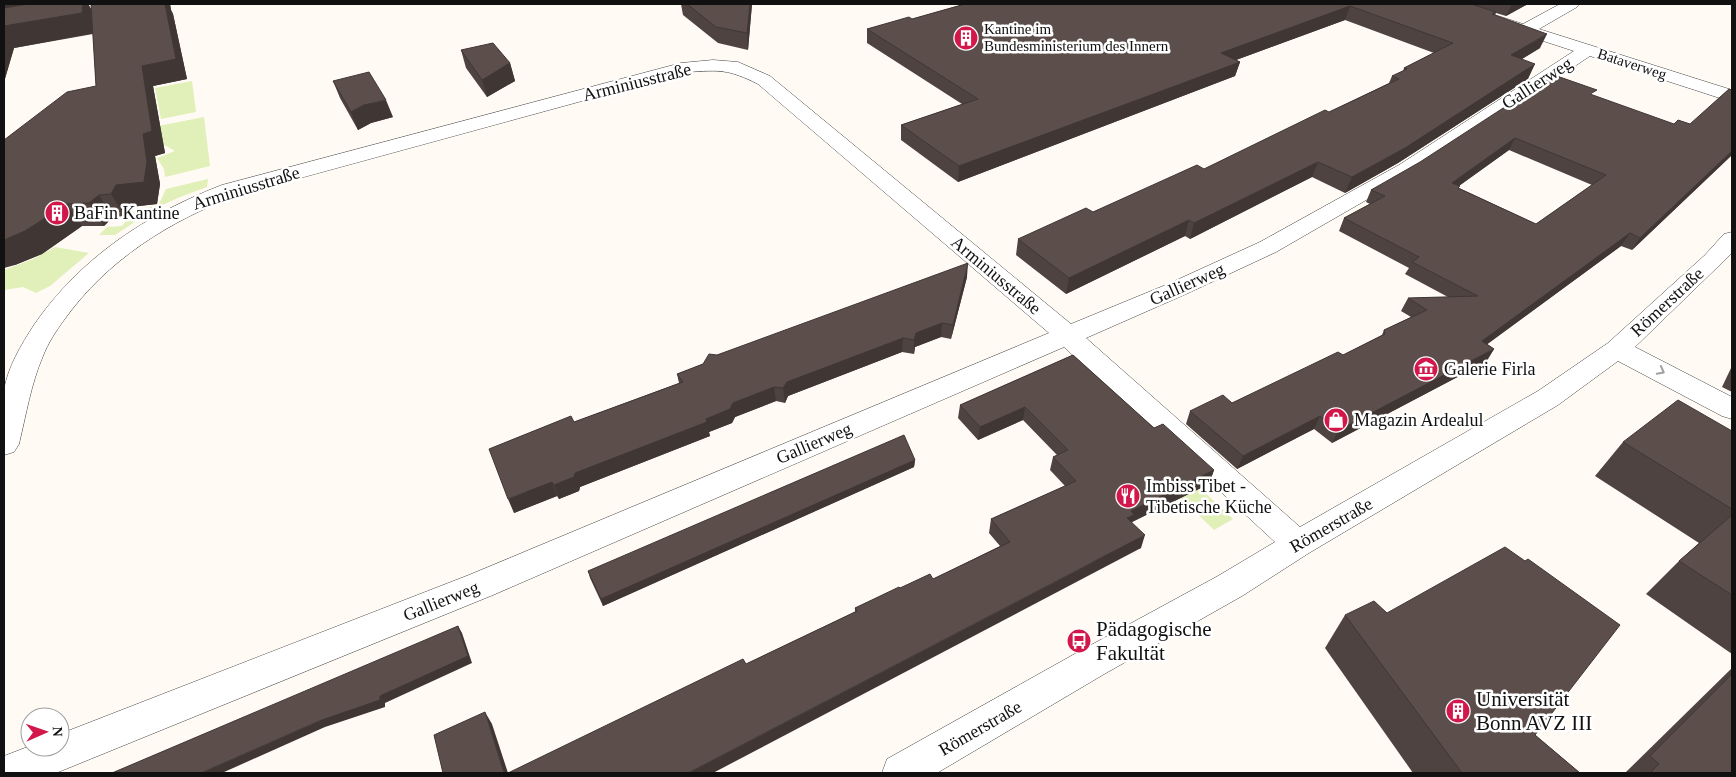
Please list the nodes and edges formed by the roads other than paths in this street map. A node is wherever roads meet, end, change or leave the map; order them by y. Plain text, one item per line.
1 (1446, 4) edge
2 (1571, 4) edge
3 (1524, 30) junction
4 (1587, 50) junction
5 (1732, 96) edge
6 (1732, 238) edge
7 (1067, 335) junction
8 (1617, 349) junction
9 (1732, 409) edge
10 (4, 444) edge
11 (1298, 544) junction
12 (10, 773) edge
13 (901, 773) edge

1 - 3 street, Bataverweg
2 - 3 street
3 - 4 street, Bataverweg
4 - 5 street, Bataverweg
4 - 7 street, Gallierweg
6 - 8 street, Römerstraße
7 - 10 street, Arminiusstraße
7 - 11 street, Arminiusstraße
7 - 12 street, Gallierweg
8 -> 9 street
8 - 11 street, Römerstraße
11 - 13 street, Römerstraße

